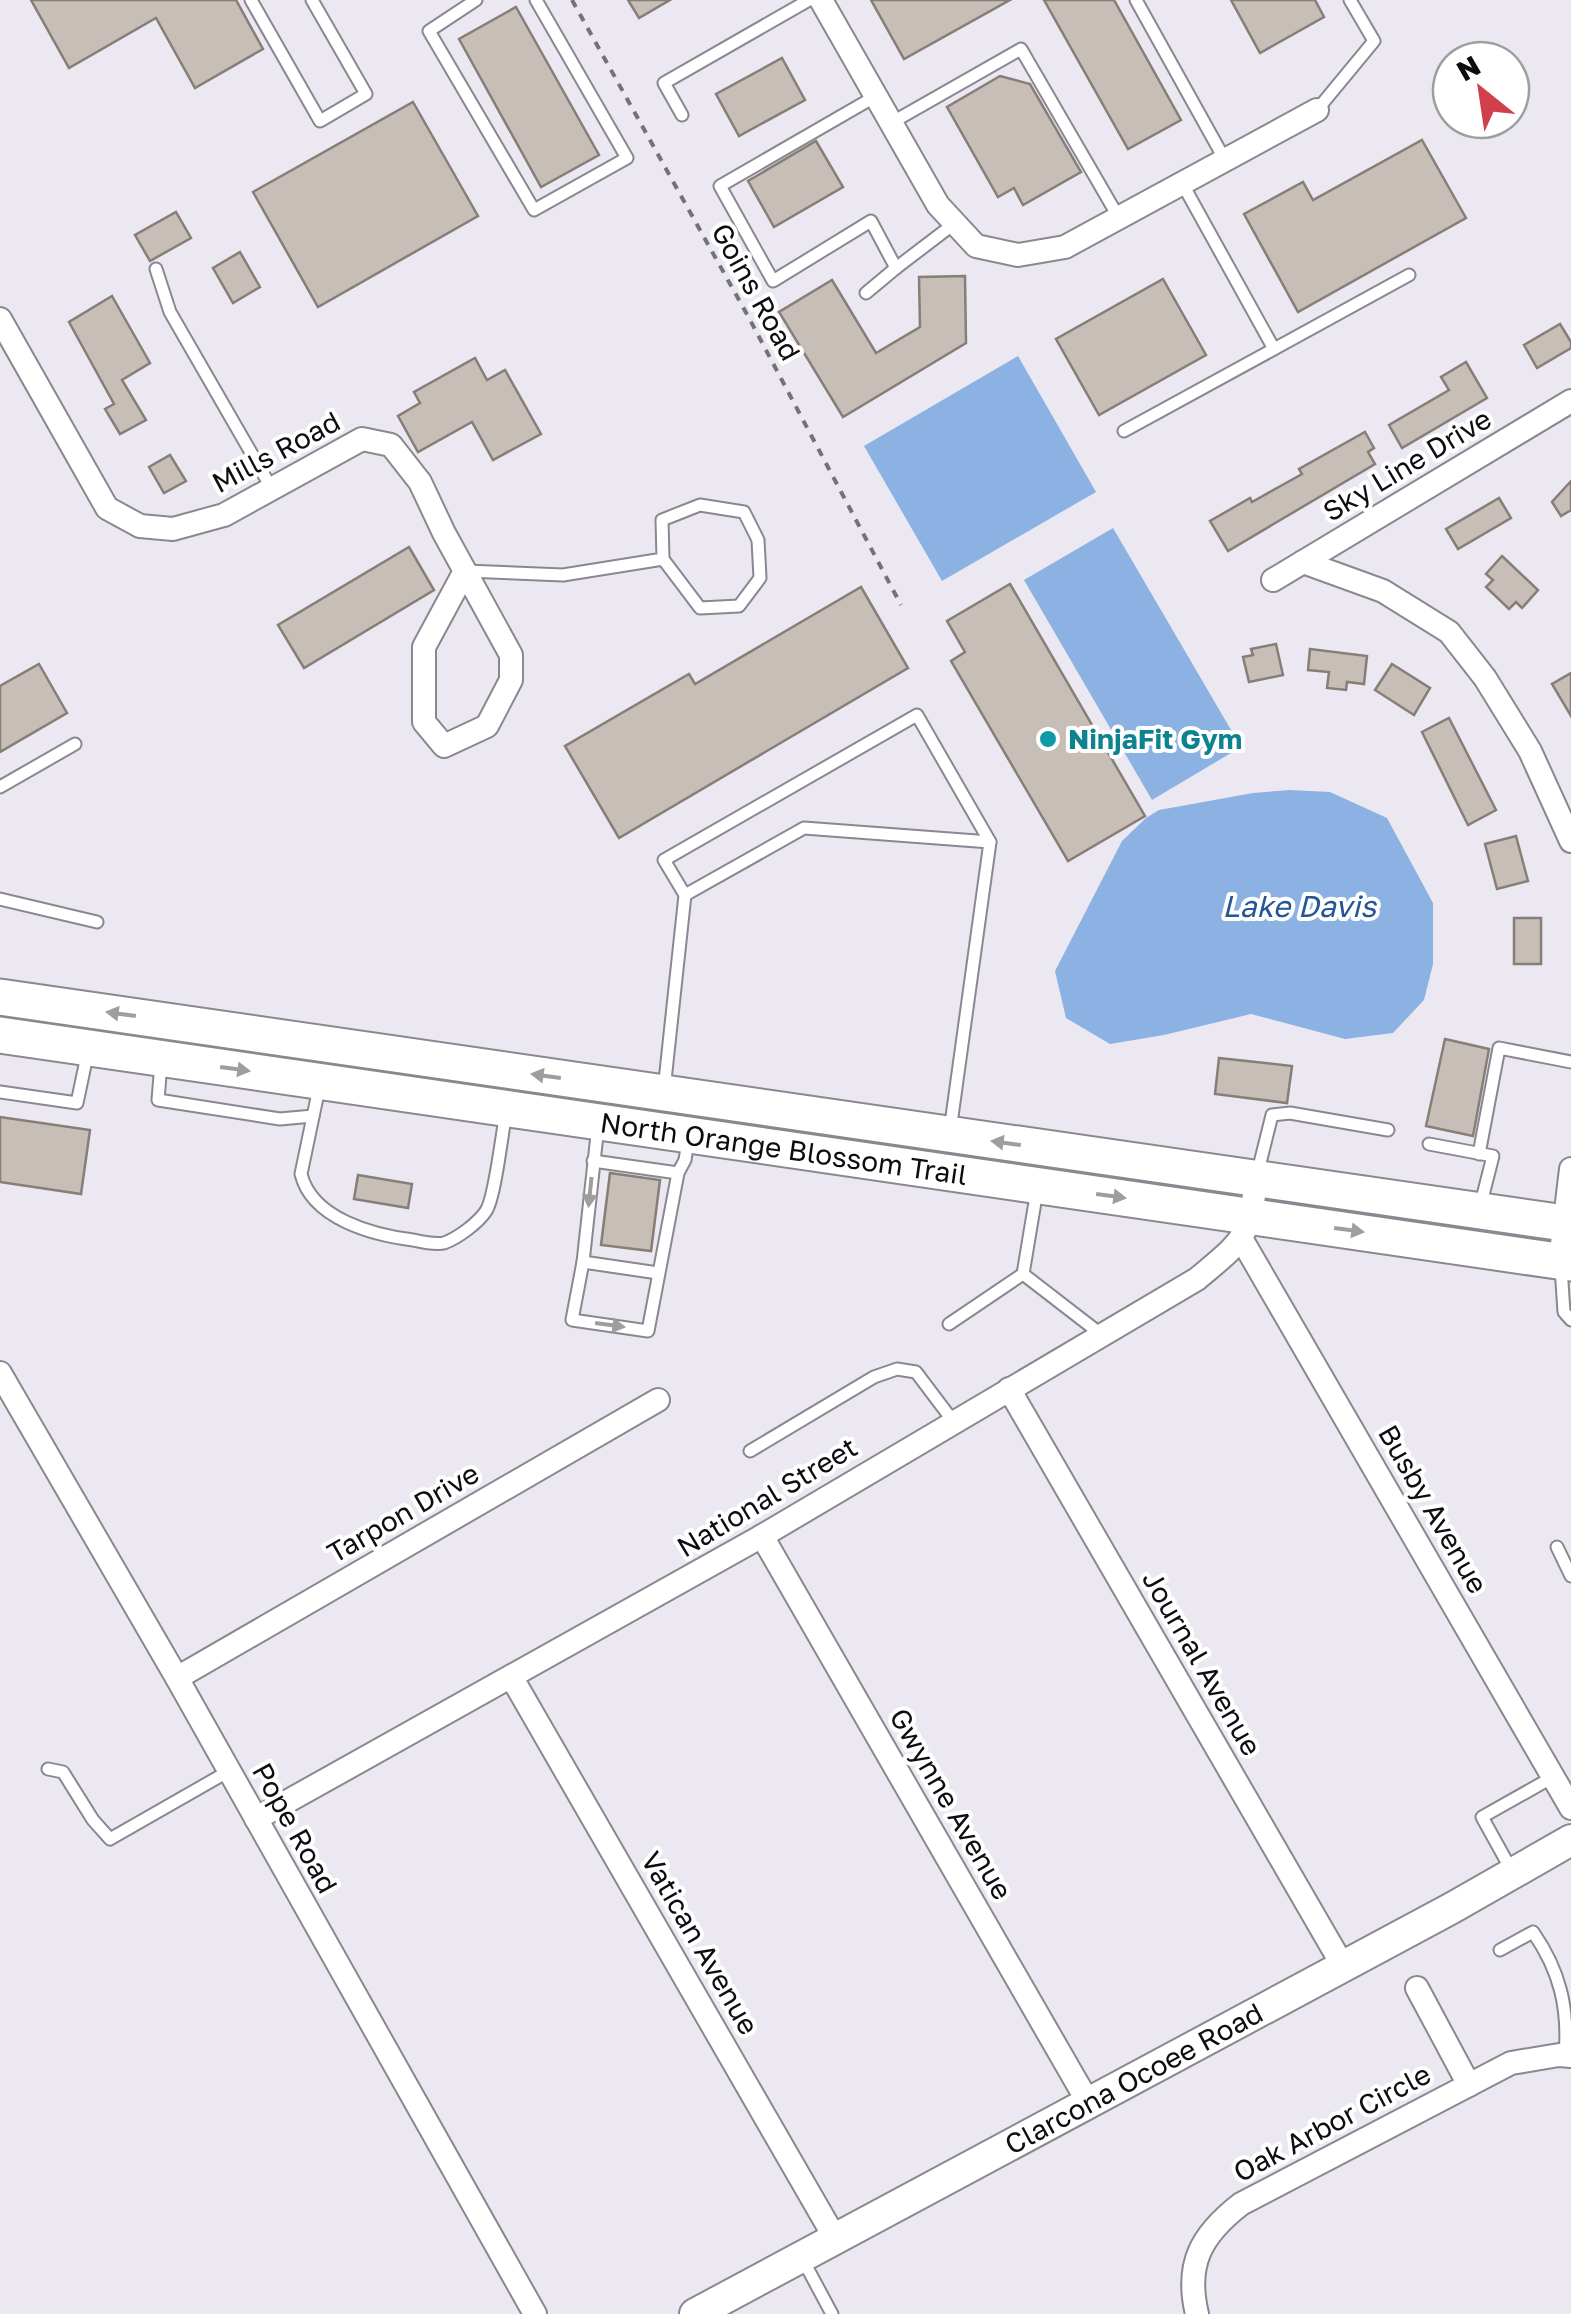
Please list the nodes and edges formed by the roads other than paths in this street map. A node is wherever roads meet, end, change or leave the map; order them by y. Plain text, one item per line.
1 (251, 0) edge
2 (312, 0) edge
3 (476, 0) edge
4 (536, 0) edge
5 (809, 0) edge
6 (822, 0) edge
7 (1136, 0) edge
8 (1350, 0) edge
9 (876, 96) junction
10 (1317, 110) joint
11 (682, 115) dead end
12 (891, 122) junction
13 (1225, 160) junction
14 (1182, 184) junction
15 (1118, 218) junction
16 (954, 223) junction
17 (896, 268) junction
18 (156, 269) dead end
19 (1408, 275) dead end
20 (866, 292) dead end
21 (0, 320) edge
22 (1274, 349) junction
23 (1571, 401) edge
24 (1124, 431) dead end
25 (272, 489) junction
26 (663, 559) junction
27 (1303, 562) junction
28 (465, 571) junction
29 (1274, 580) dead end
30 (76, 744) dead end
31 (0, 788) edge
32 (1571, 841) edge
33 (990, 842) junction
34 (685, 895) junction
35 (0, 899) edge
36 (97, 922) dead end
37 (0, 997) edge
38 (0, 1035) edge
39 (89, 1048) junction
40 (1571, 1062) edge
41 (612, 1086) junction
42 (0, 1092) edge
43 (663, 1093) junction
44 (317, 1099) junction
45 (506, 1109) junction
46 (598, 1122) junction
47 (1388, 1130) dead end
48 (689, 1135) junction
49 (950, 1135) junction
50 (1429, 1144) dead end
51 (1479, 1154) junction
52 (593, 1161) junction
53 (1571, 1170) edge
54 (678, 1173) junction
55 (1256, 1179) junction
56 (1038, 1186) junction
57 (1479, 1211) junction
58 (1567, 1224) edge
59 (1248, 1228) junction
60 (583, 1262) junction
61 (1566, 1262) edge
62 (658, 1273) junction
63 (1023, 1274) junction
64 (1571, 1320) edge
65 (948, 1324) dead end
66 (1102, 1335) junction
67 (0, 1373) edge
68 (1009, 1390) junction
69 (658, 1400) dead end
70 (953, 1421) junction
71 (750, 1451) dead end
72 (762, 1536) junction
73 (1557, 1547) dead end
74 (1571, 1576) edge
75 (177, 1678) junction
76 (512, 1678) junction
77 (48, 1769) dead end
78 (229, 1771) junction
79 (1553, 1777) junction
80 (1571, 1808) edge
81 (256, 1819) junction
82 (1571, 1840) edge
83 (1513, 1873) junction
84 (1500, 1950) dead end
85 (1344, 1966) junction
86 (1417, 1988) dead end
87 (1568, 2056) edge
88 (1469, 2085) junction
89 (1088, 2102) junction
90 (836, 2238) junction
91 (801, 2256) junction
92 (535, 2314) edge
93 (695, 2314) edge
94 (832, 2314) edge
95 (1197, 2314) edge

1 - 2 lane
3 - 4 lane
5 - 11 lane
6 - 9 street
7 - 13 lane
8 - 10 lane
9 - 12 street
9 - 17 lane
10 - 13 street
12 - 15 lane
12 - 16 street
13 - 14 street
14 - 15 street
14 - 22 lane
15 - 16 street
16 - 17 lane
17 - 20 lane
18 - 25 lane
19 - 22 lane
21 - 25 street, Mills Road
22 - 24 lane
23 - 27 street, Sky Line Drive
25 - 28 street, Mills Road
26 - 26 lane
26 - 28 lane
27 - 29 street, Sky Line Drive
27 - 32 street
28 - 28 street, Mills Road
30 - 31 lane
33 - 34 lane
33 - 34 lane
33 - 49 lane
34 - 43 lane
35 - 36 lane
41 -> 37 main road, North Orange Blossom Trail
38 - 39 main road, North Orange Blossom Trail
39 - 42 lane
39 -> 44 main road, North Orange Blossom Trail
40 - 51 lane
41 - 43 main road, North Orange Blossom Trail
41 - 46 street
43 - 49 main road, North Orange Blossom Trail
44 - 45 main road, North Orange Blossom Trail
44 - 45 lane
45 - 46 main road, North Orange Blossom Trail
46 - 48 main road, North Orange Blossom Trail
46 - 52 lane
47 - 55 lane
48 - 54 lane
48 - 56 main road, North Orange Blossom Trail
55 -> 49 main road, North Orange Blossom Trail
50 - 51 lane
51 - 57 lane
52 - 54 lane
52 -> 60 lane
53 - 58 street
54 - 62 lane
55 - 57 main road, North Orange Blossom Trail
55 - 59 street
56 -> 59 main road, North Orange Blossom Trail
56 - 63 lane
57 - 58 main road, North Orange Blossom Trail
58 - 61 street
59 -> 61 main road, North Orange Blossom Trail
59 - 66 street, National Street
59 - 79 street, Busby Avenue
60 - 62 lane
60 -> 62 lane
61 - 64 lane
63 - 65 lane
63 - 66 lane
66 - 68 street, National Street
67 - 75 street, Pope Road
68 - 70 street, National Street
68 - 85 street, Journal Avenue
69 - 75 street, Tarpon Drive
70 - 71 lane
70 - 72 street, National Street
72 - 76 street, National Street
72 - 89 street, Gwynne Avenue
73 - 74 lane
75 - 78 street, Pope Road
76 - 81 street, National Street
76 - 90 street, Vatican Avenue
77 - 78 lane
78 - 81 street, Pope Road
79 - 80 street, Busby Avenue
79 - 83 lane
81 - 92 street, Pope Road
82 - 83 main road, Clarcona Ocoee Road
83 - 85 main road, Clarcona Ocoee Road
84 - 87 lane
85 - 89 main road, Clarcona Ocoee Road
86 - 88 street
87 - 88 street, Oak Arbor Circle
88 - 95 street, Oak Arbor Circle
89 - 90 main road, Clarcona Ocoee Road
90 - 91 main road, Clarcona Ocoee Road
91 - 93 main road, Clarcona Ocoee Road
91 - 94 lane

